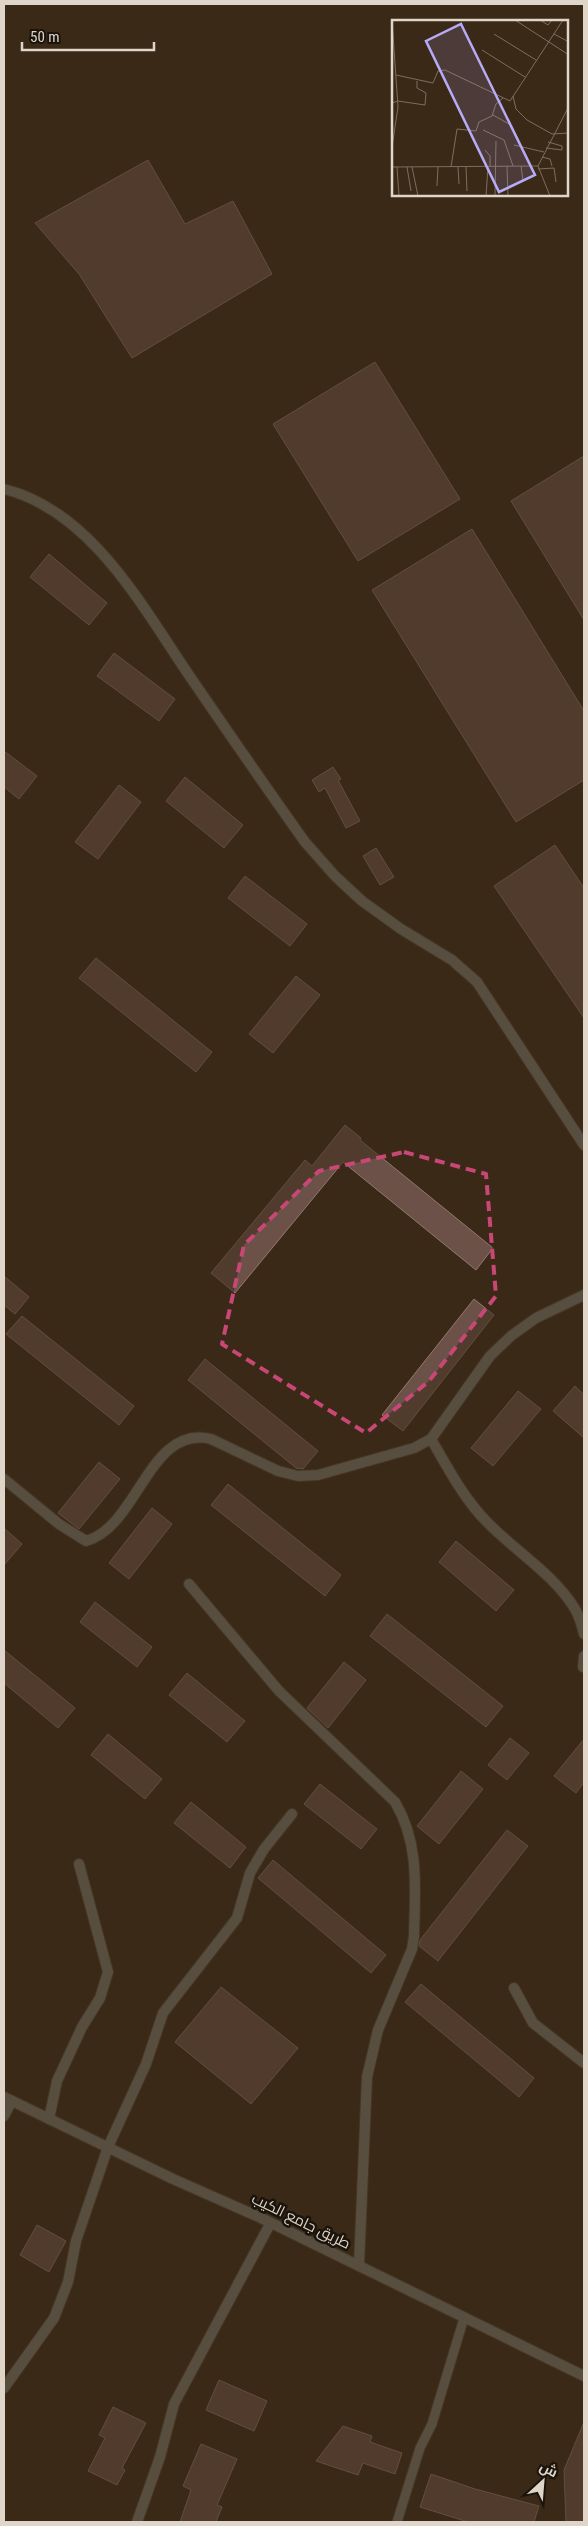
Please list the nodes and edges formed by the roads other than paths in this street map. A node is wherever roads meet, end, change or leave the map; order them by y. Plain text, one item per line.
1 (4, 489) edge
2 (584, 1145) edge
3 (584, 1295) edge
4 (431, 1439) junction
5 (4, 1479) edge
6 (189, 1584) dead end
7 (584, 1634) edge
8 (292, 1814) dead end
9 (79, 1864) dead end
10 (514, 1988) dead end
11 (584, 2063) edge
12 (8, 2099) edge
13 (4, 2116) edge
14 (50, 2119) junction
15 (108, 2147) junction
16 (270, 2224) junction
17 (359, 2265) junction
18 (464, 2318) junction
19 (584, 2376) edge
20 (4, 2388) edge
21 (137, 2522) edge
22 (397, 2522) edge

1 - 2 street
3 - 4 street
4 - 5 street
4 - 7 street
6 - 17 street
8 - 15 street
9 - 14 street
10 - 11 street
12 - 13 street
12 - 14 street, طريق جامع الكيب
14 - 15 street, طريق جامع الكيب
15 - 16 street, طريق جامع الكيب
15 - 20 street
16 - 17 street, طريق جامع الكيب
16 - 21 street
17 - 18 street, طريق جامع الكيب
18 - 19 street, طريق جامع الكيب
18 - 22 lane

